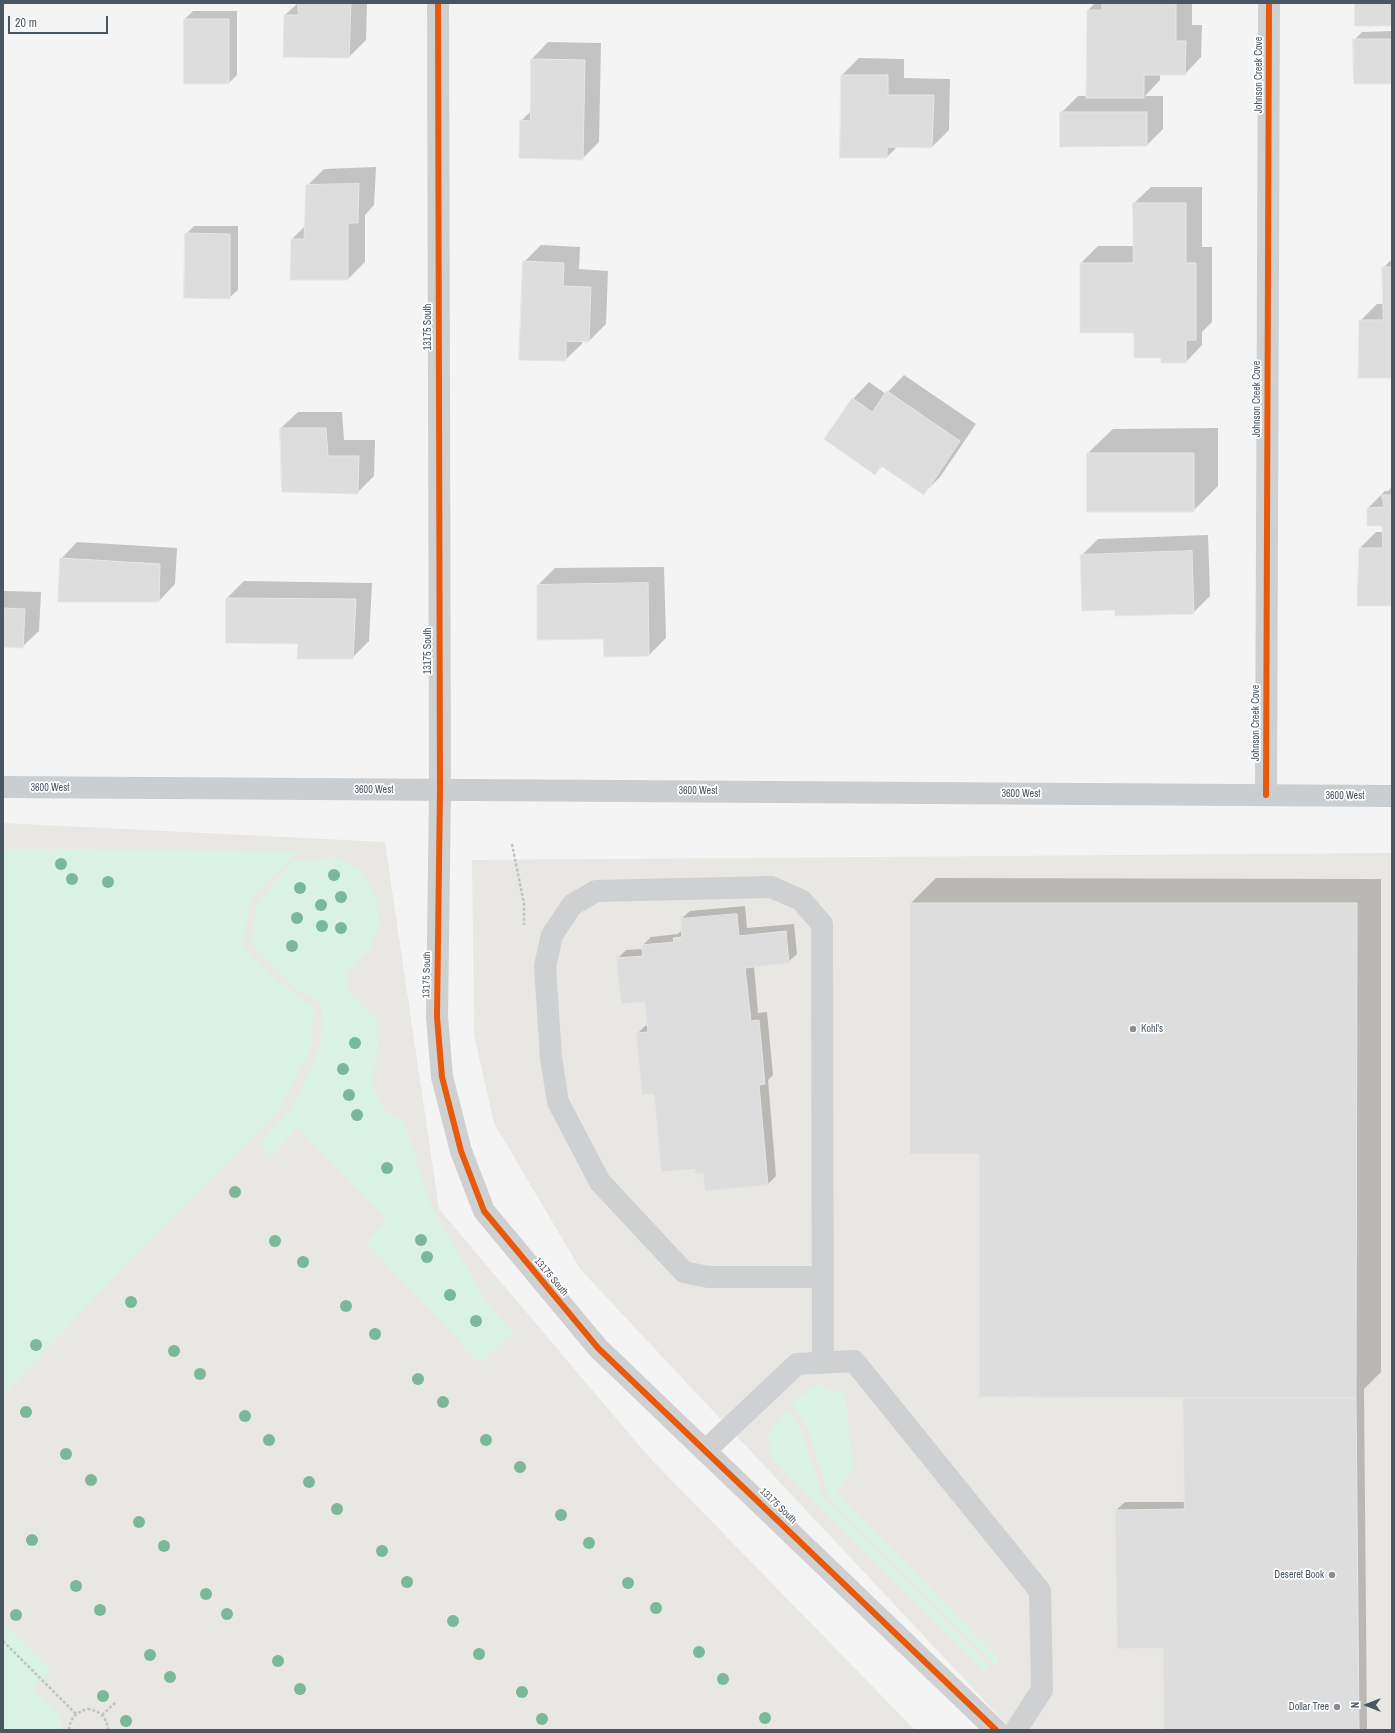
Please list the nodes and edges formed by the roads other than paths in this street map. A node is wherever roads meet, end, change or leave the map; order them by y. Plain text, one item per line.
1 (438, 3) edge
2 (1269, 3) edge
3 (3, 787) edge
4 (440, 790) junction
5 (1266, 795) junction
6 (1392, 796) edge
7 (823, 1277) junction
8 (823, 1362) junction
9 (705, 1451) junction
10 (996, 1730) edge
11 (1016, 1730) edge

1 - 4 street, 13175 South
2 - 5 street, Johnson Creek Cove
3 - 4 main road, 3600 West
4 - 5 main road, 3600 West
4 - 9 street, 13175 South
5 - 6 main road, 3600 West
7 - 7 street
7 - 8 street
8 - 9 street
8 - 11 street
9 - 10 street, 13175 South

